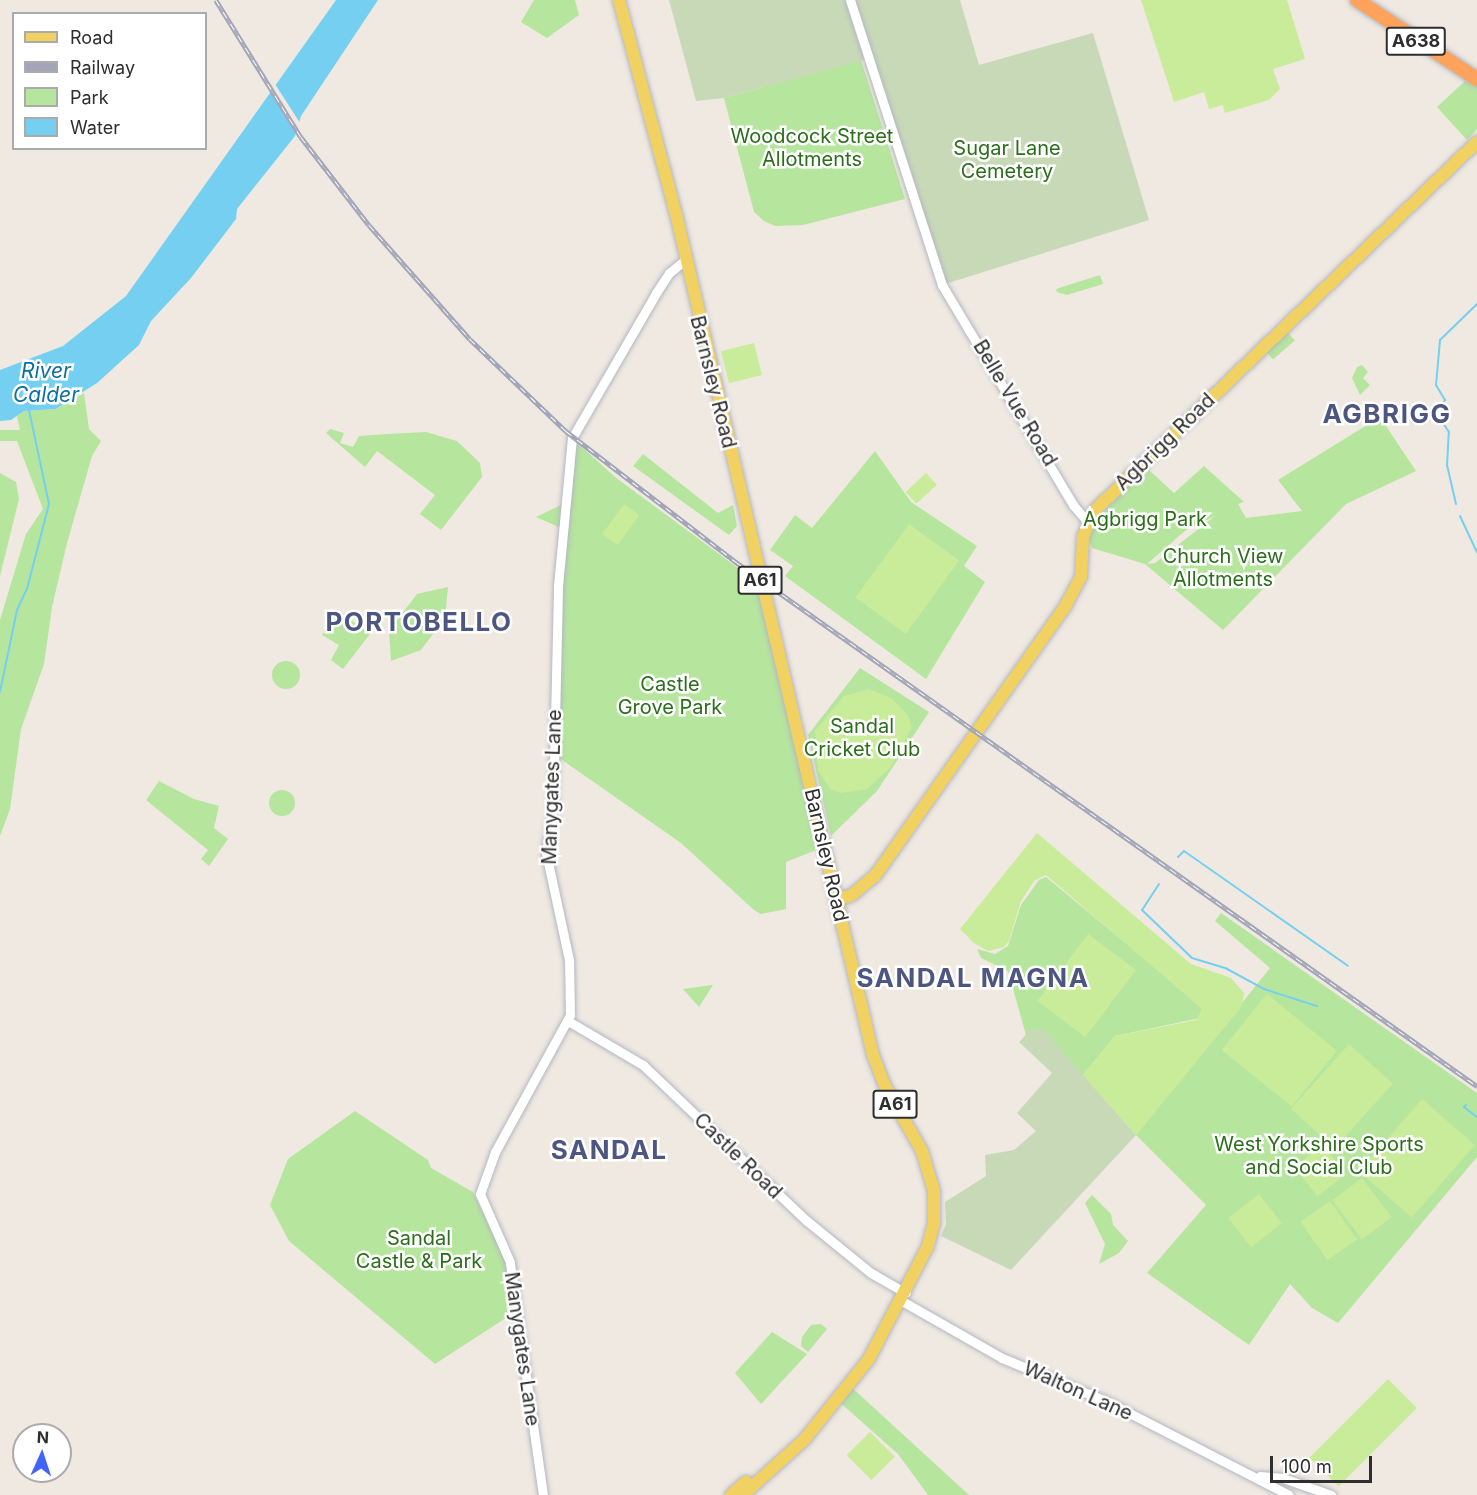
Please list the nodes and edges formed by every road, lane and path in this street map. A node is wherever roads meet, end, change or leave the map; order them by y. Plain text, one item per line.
1 (619, 0) edge
2 (850, 0) edge
3 (1357, 0) edge
4 (1477, 80) edge
5 (1477, 142) edge
6 (685, 260) junction
7 (1087, 521) junction
8 (836, 900) junction
9 (568, 1021) junction
10 (904, 1297) junction
11 (812, 1427) junction
12 (1257, 1476) junction
13 (543, 1495) edge
14 (731, 1495) edge
15 (743, 1495) edge
16 (1289, 1495) edge
17 (1331, 1495) edge

1 - 6 main road, Barnsley Road / A61
2 - 7 street, Belle Vue Road
3 - 4 highway, A638
5 - 7 main road, Agbrigg Road
6 - 8 main road, Barnsley Road / A61
6 - 9 street, Manygates Lane
7 - 8 main road
8 - 10 main road, Barnsley Road / A61
9 - 10 street, Castle Road
9 - 13 street, Manygates Lane
10 - 11 main road, Barnsley Road / A61
10 - 12 street, Walton Lane
11 - 14 main road, Barnsley Road / A61
11 - 15 main road, Barnsley Road / A61
12 - 16 street, Walton Lane
12 - 17 street, Walton Lane

